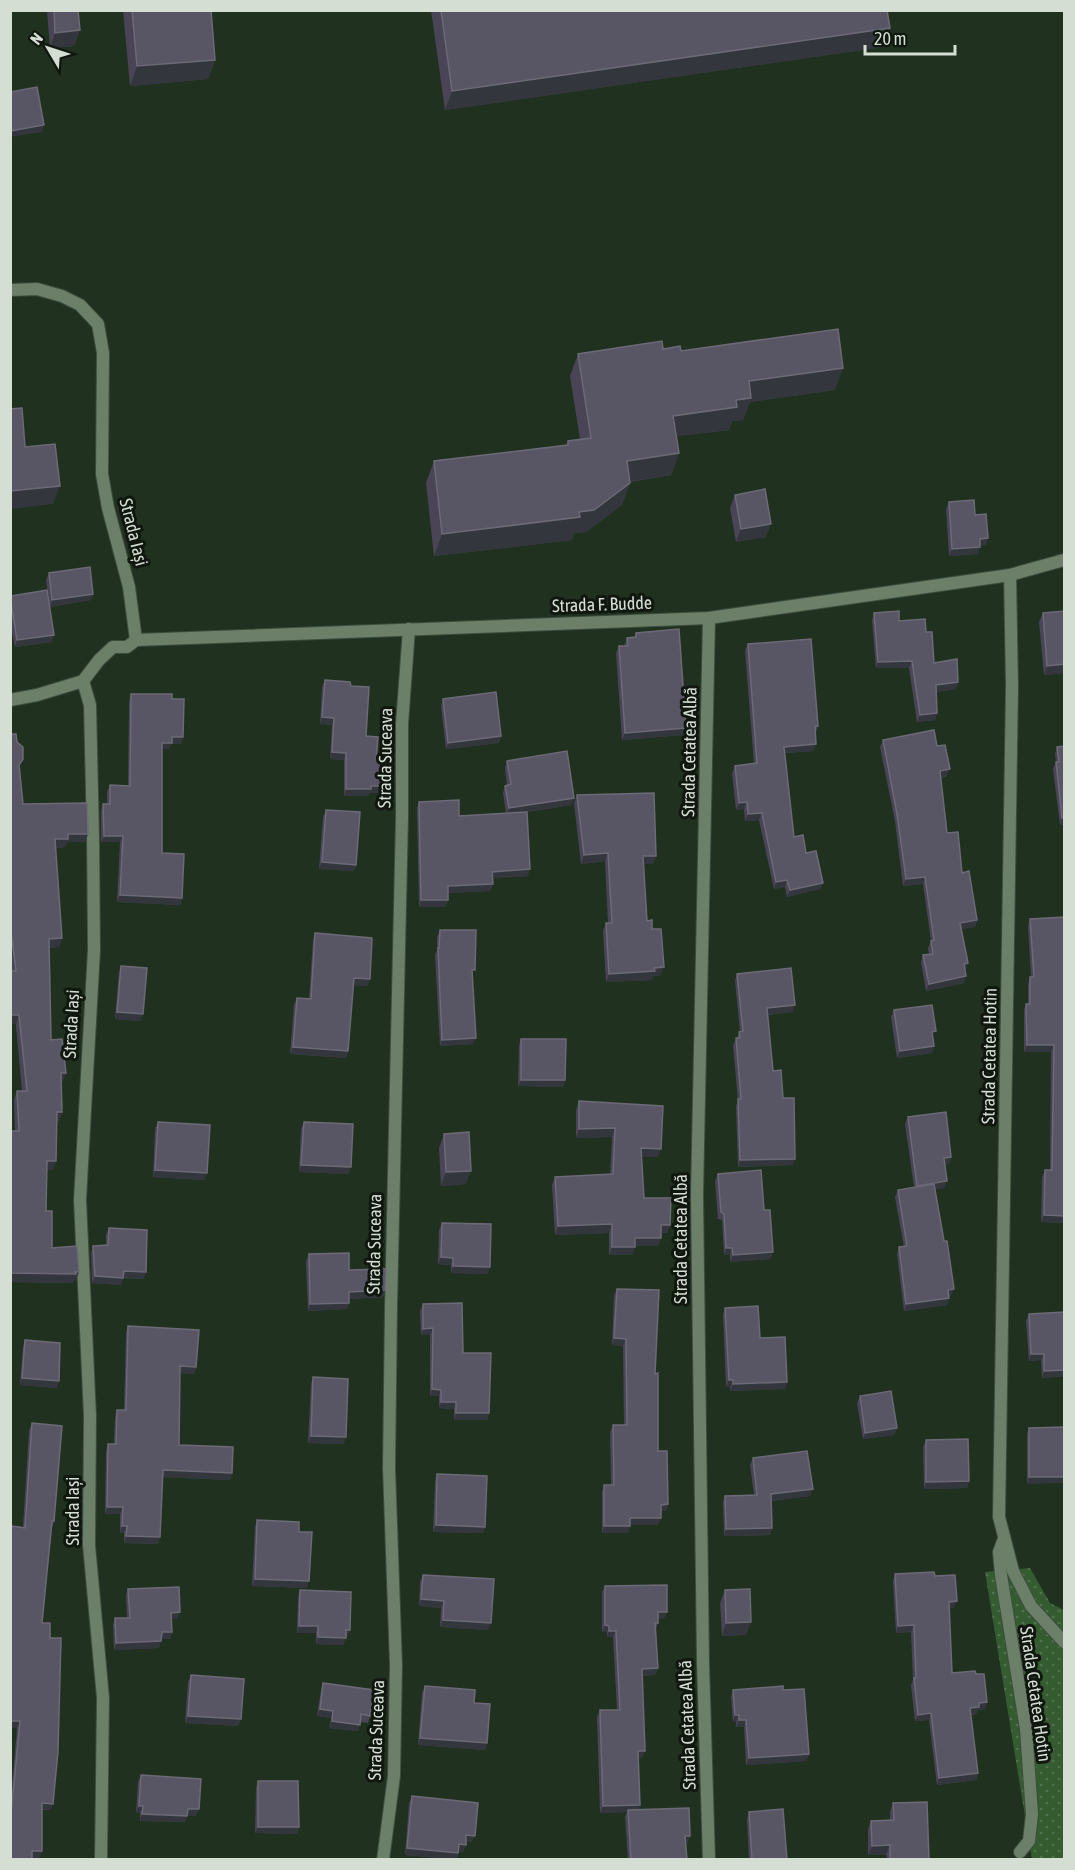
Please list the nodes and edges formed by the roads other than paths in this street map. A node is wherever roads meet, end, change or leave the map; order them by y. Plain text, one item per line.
1 (10, 290) edge
2 (1065, 560) edge
3 (1010, 574) junction
4 (709, 618) junction
5 (409, 629) junction
6 (136, 640) junction
7 (83, 681) junction
8 (10, 700) edge
9 (1004, 1538) junction
10 (1064, 1641) edge
11 (1020, 1852) dead end
12 (101, 1860) edge
13 (383, 1860) edge
14 (709, 1860) edge

1 - 6 street, Strada Iași
2 - 3 street, Strada F. Budde
3 - 4 street, Strada F. Budde
3 - 9 street, Strada Cetatea Hotin
4 - 5 street, Strada F. Budde
4 - 14 street, Strada Cetatea Albă
5 - 6 street, Strada F. Budde
5 - 13 street, Strada Suceava
6 - 7 street
7 - 8 street
7 - 12 street, Strada Iași
9 - 10 street, Strada Cetatea Hotin
9 - 11 street, Strada Cetatea Hotin

